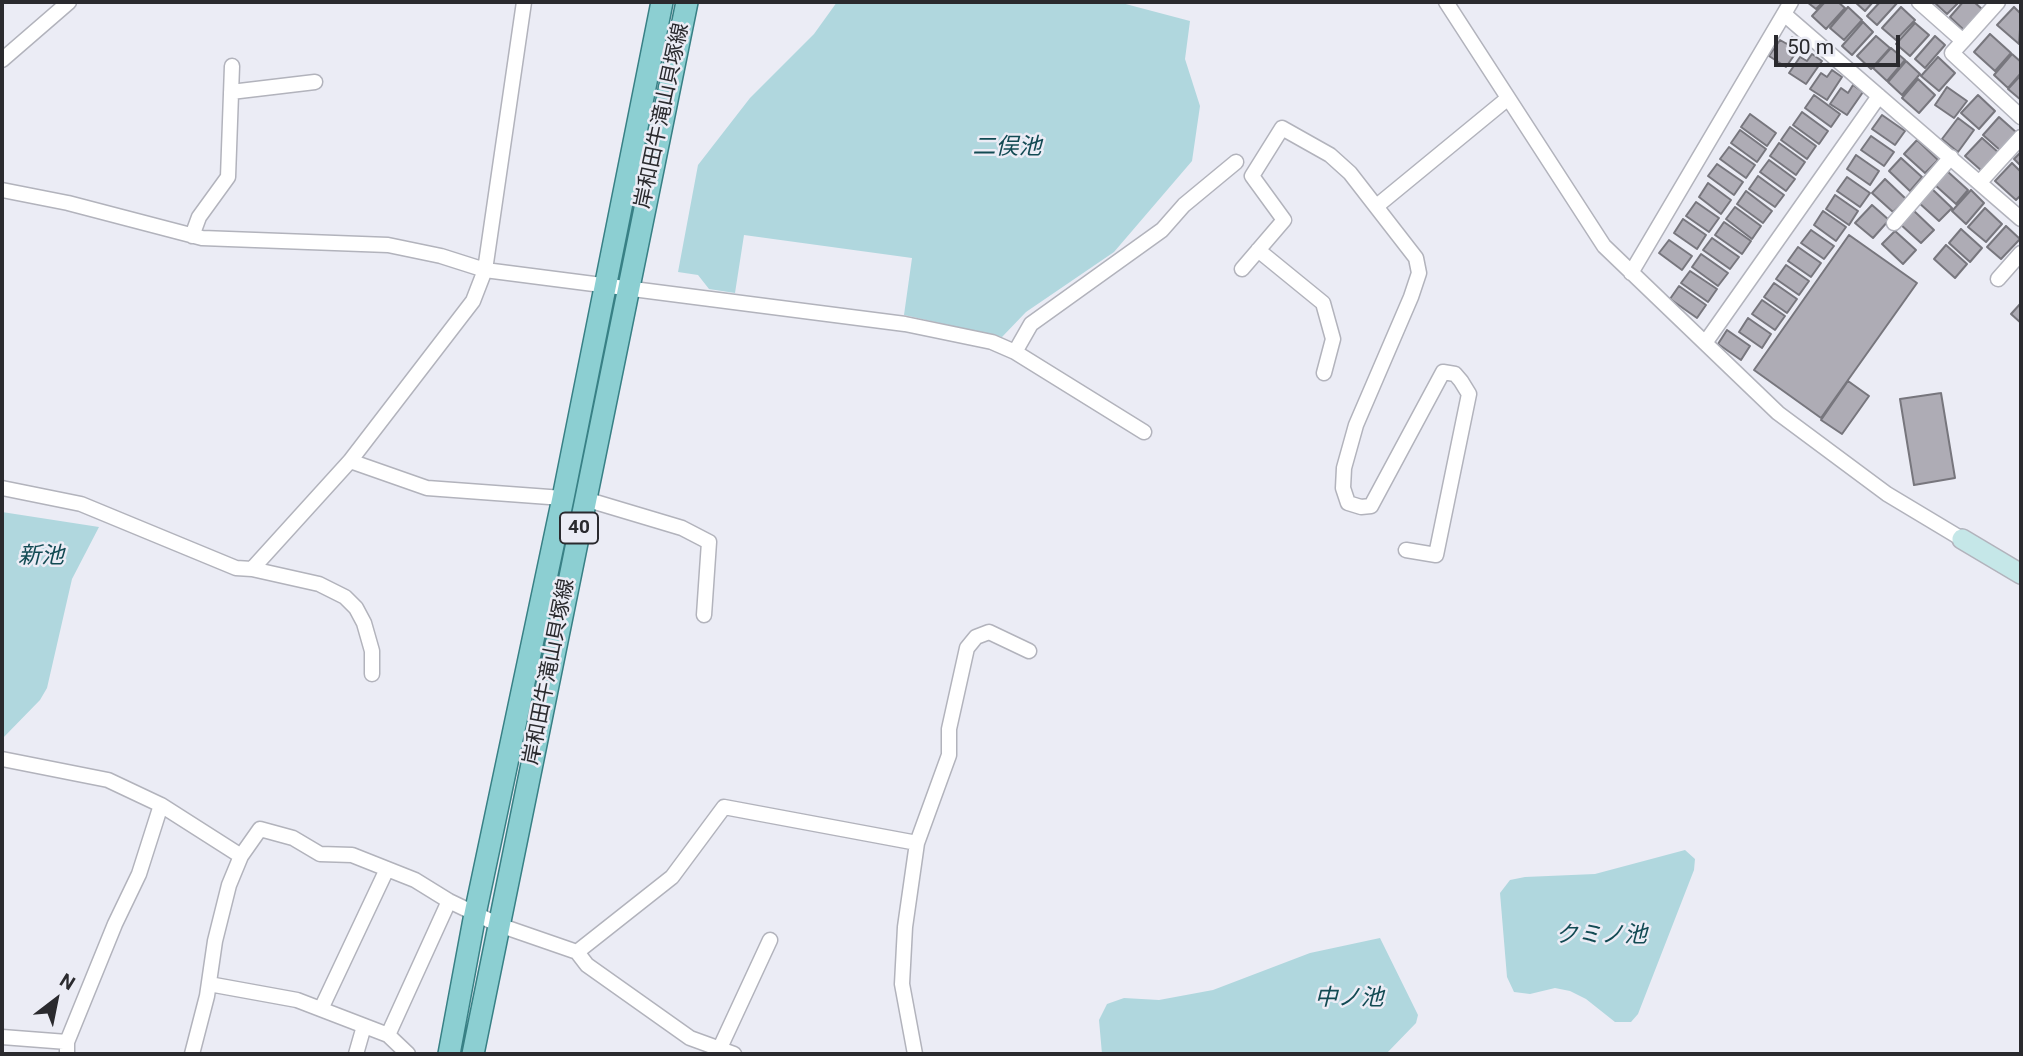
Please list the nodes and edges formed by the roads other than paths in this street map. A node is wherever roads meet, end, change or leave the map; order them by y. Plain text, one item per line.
1 (69, 2) edge
2 (524, 2) edge
3 (662, 2) edge
4 (687, 2) edge
5 (1446, 2) edge
6 (1919, 2) edge
7 (1998, 2) edge
8 (1787, 8) edge
9 (1963, 41) junction
10 (2, 60) edge
11 (232, 66) dead end
12 (315, 82) dead end
13 (231, 92) junction
14 (1879, 96) junction
15 (1507, 99) junction
16 (2021, 117) edge
17 (2021, 137) edge
18 (1951, 158) junction
19 (1236, 162) dead end
20 (1980, 182) junction
21 (2, 190) edge
22 (1378, 205) junction
23 (2021, 219) edge
24 (1894, 223) dead end
25 (192, 236) junction
26 (1258, 250) junction
27 (2021, 253) edge
28 (1242, 269) dead end
29 (485, 270) junction
30 (1631, 272) junction
31 (1998, 279) dead end
32 (605, 286) junction
33 (626, 289) junction
34 (1705, 343) junction
35 (1015, 352) junction
36 (1324, 373) dead end
37 (1144, 432) dead end
38 (350, 461) junction
39 (2, 488) edge
40 (563, 498) junction
41 (585, 499) junction
42 (1962, 539) joint
43 (1406, 550) dead end
44 (252, 569) junction
45 (2021, 574) edge
46 (704, 615) dead end
47 (1030, 651) dead end
48 (372, 674) dead end
49 (2, 759) edge
50 (161, 805) junction
51 (917, 844) junction
52 (242, 856) junction
53 (387, 869) junction
54 (449, 901) junction
55 (475, 914) junction
56 (499, 925) junction
57 (770, 940) dead end
58 (577, 952) junction
59 (209, 984) junction
60 (321, 1009) junction
61 (364, 1026) junction
62 (388, 1035) junction
63 (2, 1037) edge
64 (67, 1048) edge
65 (726, 1052) edge
66 (192, 1054) edge
67 (356, 1054) edge
68 (408, 1054) edge
69 (449, 1054) edge
70 (473, 1054) edge
71 (915, 1054) edge

1 - 10 street
2 - 29 street
3 - 32 main road, 岸和田牛滝山貝塚線 / 40
4 - 33 main road, 岸和田牛滝山貝塚線 / 40
5 - 15 street
6 - 9 street
7 - 9 street
8 - 14 street
8 - 30 street
9 - 16 street
11 - 13 street
12 - 13 street
13 - 25 street
14 - 18 street
14 - 34 street
15 - 22 street
15 - 30 street
17 - 20 street
18 - 20 street
18 - 24 street
19 - 35 street
20 - 23 street
21 - 25 street
22 - 26 street
22 - 43 street
25 - 29 street
26 - 28 street
26 - 36 street
27 - 31 street
29 - 32 street
29 - 38 street
30 - 34 street
32 - 33 street
32 - 40 main road, 岸和田牛滝山貝塚線 / 40
33 - 35 street
33 - 41 main road, 岸和田牛滝山貝塚線 / 40
34 - 42 street
35 - 37 street
38 - 40 street
38 - 44 street
39 - 44 street
40 - 55 main road, 岸和田牛滝山貝塚線 / 40
41 - 46 street
41 - 56 main road, 岸和田牛滝山貝塚線 / 40
42 - 45 street
44 - 48 street
47 - 51 street
49 - 50 street
50 - 52 street
50 - 64 street
51 - 58 street
51 - 71 street
52 - 53 street
52 - 59 street
53 - 54 street
53 - 60 street
54 - 55 street
54 - 62 street
55 - 56 street
55 - 69 main road, 岸和田牛滝山貝塚線 / 40
56 - 58 street
56 - 70 main road, 岸和田牛滝山貝塚線 / 40
57 - 65 street
58 - 65 street
59 - 60 street
59 - 66 street
60 - 61 street
61 - 62 street
61 - 67 street
62 - 68 street
63 - 64 street

